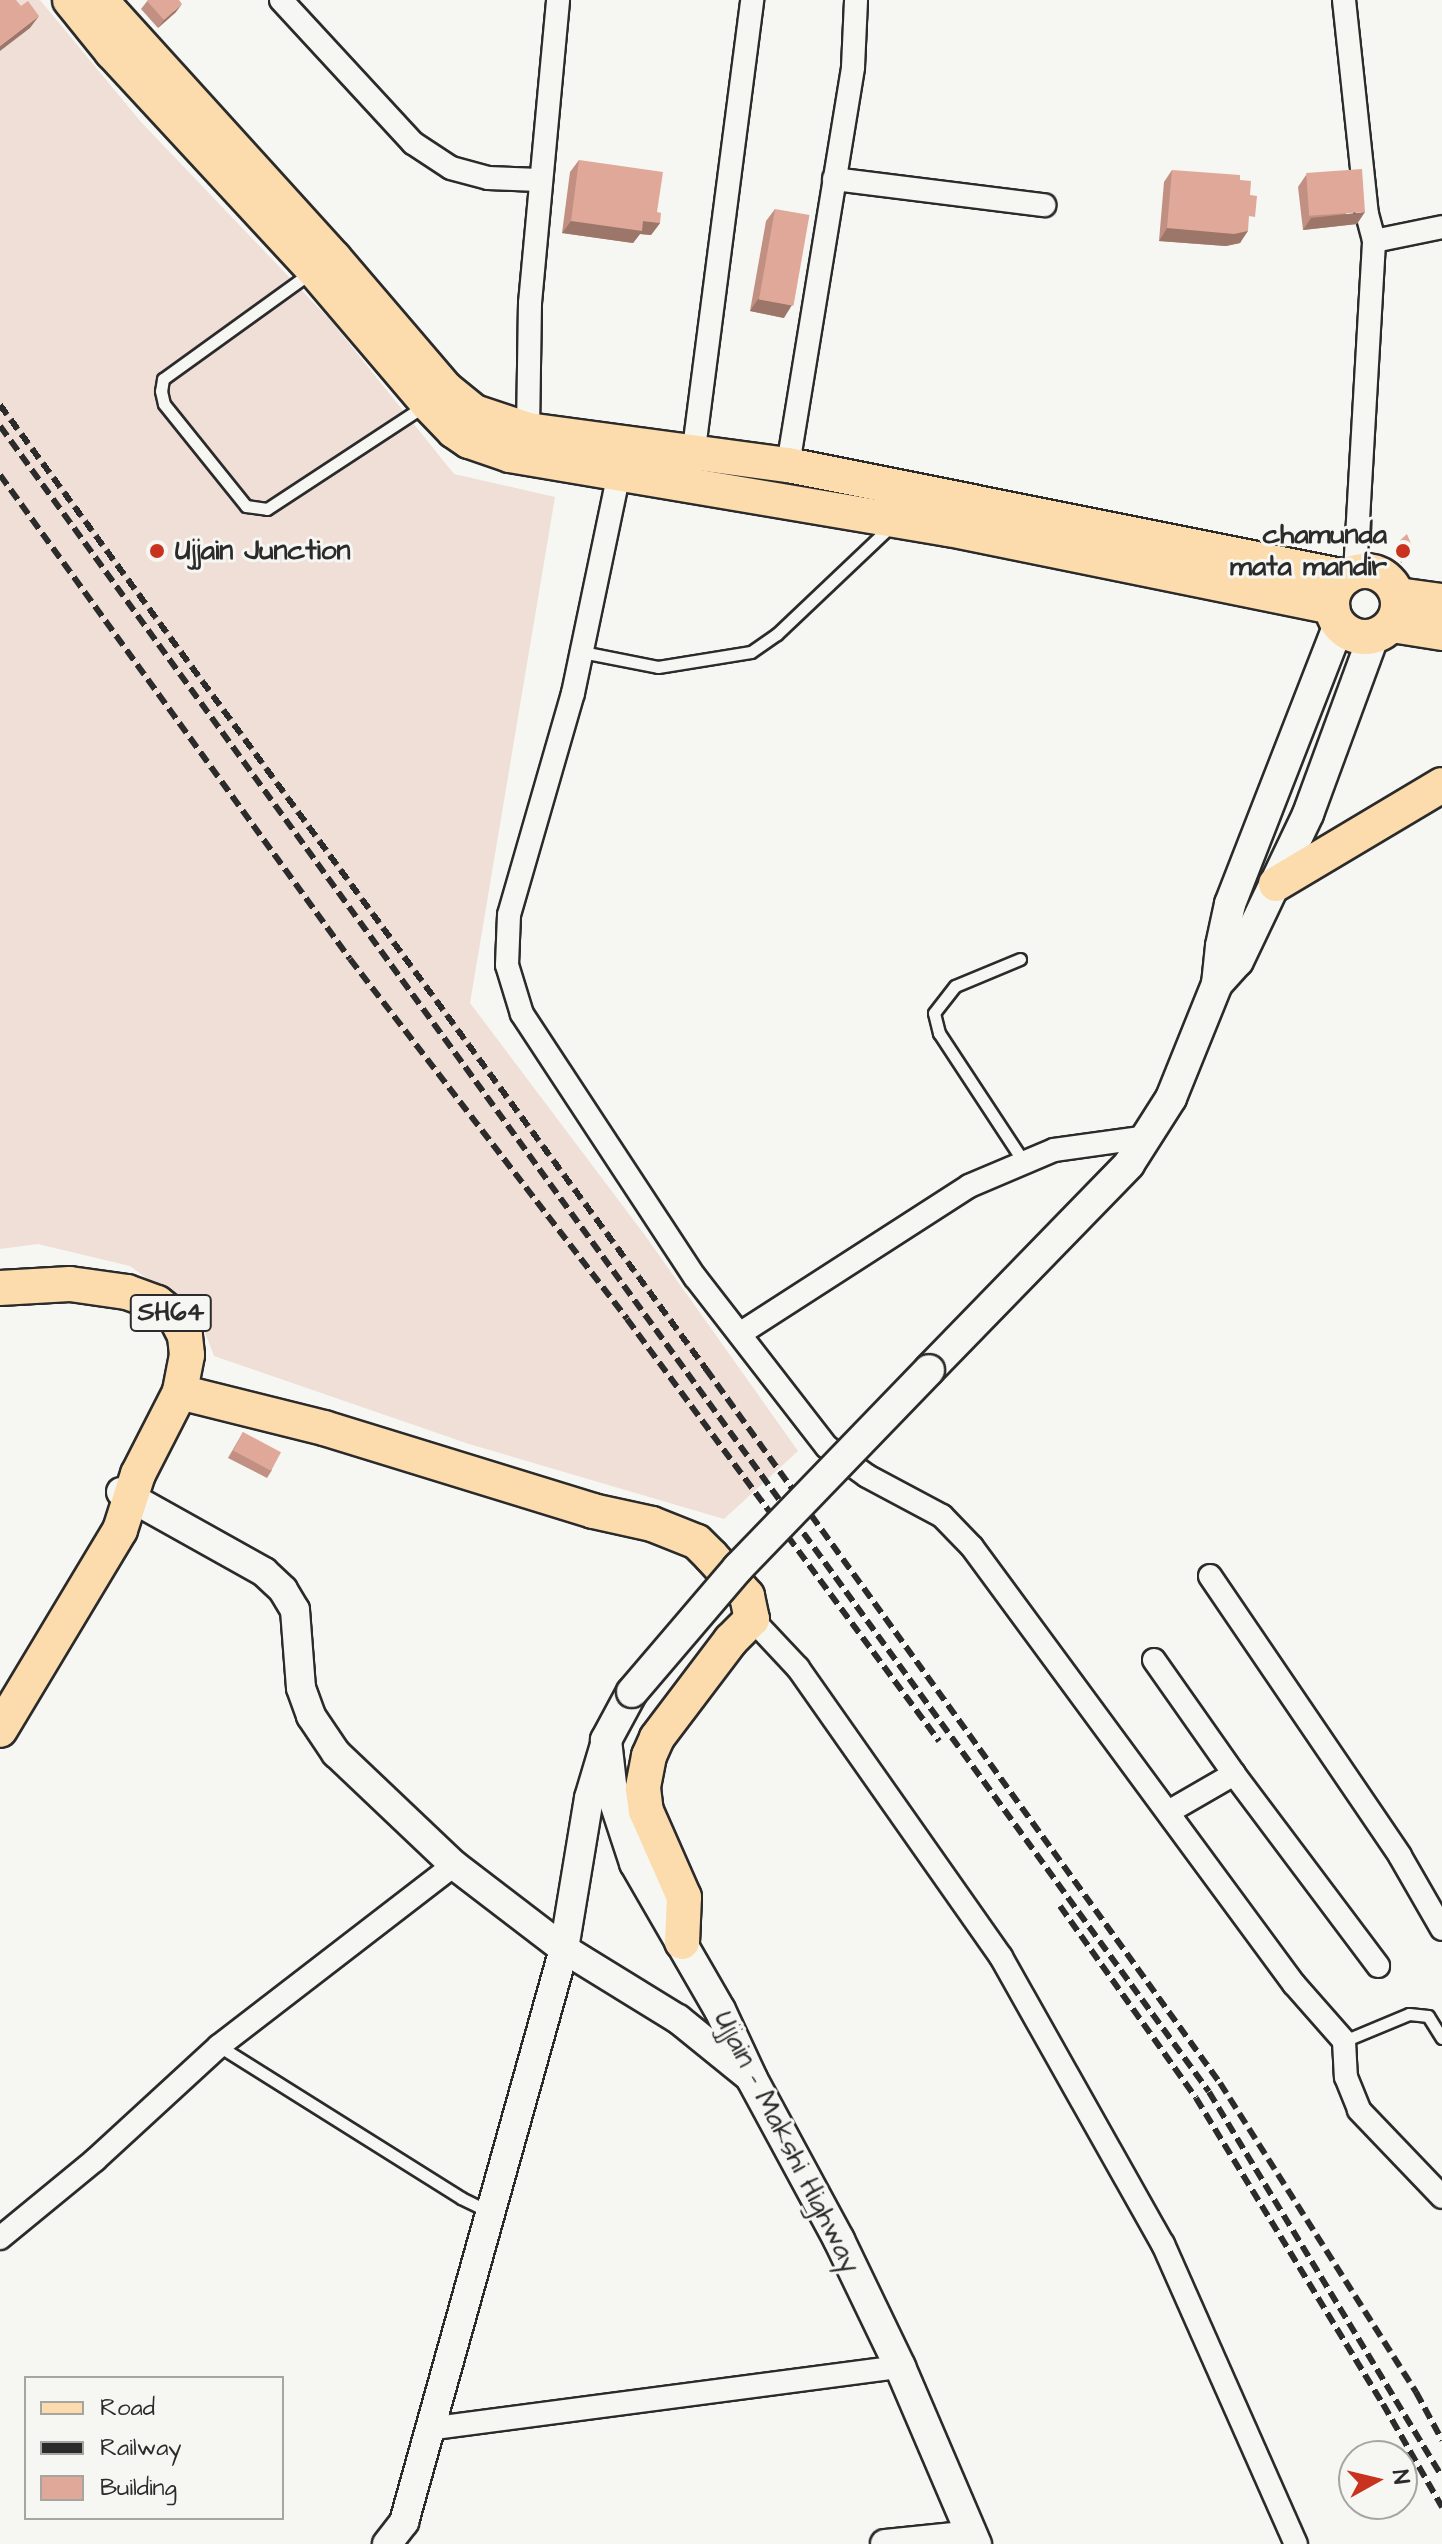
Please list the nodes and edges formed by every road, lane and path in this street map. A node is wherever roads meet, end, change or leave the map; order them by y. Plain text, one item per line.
1 (70, 0) edge
2 (281, 0) edge
3 (558, 0) edge
4 (752, 0) edge
5 (856, 0) edge
6 (1344, 0) edge
7 (105, 11) edge
8 (834, 179) junction
9 (539, 180) junction
10 (1044, 205) dead end
11 (1442, 227) edge
12 (1374, 241) junction
13 (324, 264) junction
14 (437, 396) junction
15 (528, 430) junction
16 (788, 465) junction
17 (691, 470) junction
18 (619, 473) junction
19 (897, 520) junction
20 (1343, 595) junction
21 (1442, 601) edge
22 (1388, 619) junction
23 (1442, 633) edge
24 (582, 652) junction
25 (1442, 785) edge
26 (1276, 884) junction
27 (1020, 959) dead end
28 (1217, 984) junction
29 (1148, 1137) junction
30 (1023, 1161) junction
31 (0, 1288) edge
32 (741, 1333) junction
33 (180, 1392) junction
34 (130, 1487) junction
35 (1210, 1576) dead end
36 (752, 1619) junction
37 (1154, 1660) dead end
38 (0, 1688) edge
39 (0, 1730) edge
40 (606, 1740) junction
41 (1234, 1774) junction
42 (1170, 1811) junction
43 (454, 1865) junction
44 (1442, 1929) edge
45 (682, 1942) junction
46 (564, 1949) junction
47 (1378, 1966) dead end
48 (1442, 2038) edge
49 (1344, 2041) junction
50 (219, 2046) junction
51 (752, 2079) junction
52 (1442, 2197) edge
53 (490, 2212) junction
54 (0, 2238) edge
55 (900, 2367) junction
56 (428, 2429) junction
57 (974, 2539) edge
58 (387, 2544) edge
59 (885, 2544) edge
60 (1296, 2544) edge

1 - 7 main road
2 - 9 street
3 - 9 street
4 - 17 street
5 - 8 street
6 - 12 street
7 - 13 main road
8 - 10 street
8 - 16 street
9 - 15 street
11 - 12 street
12 - 20 street
13 - 14 main road
13 - 14 lane
14 - 15 main road
14 - 18 main road
15 - 17 main road
16 - 17 main road
16 - 20 main road
17 - 18 main road
17 - 19 main road
18 - 24 street
19 - 20 main road
19 - 24 lane
20 - 22 main road
20 - 22 main road
20 - 28 main road
21 - 22 main road
22 - 23 main road
22 - 26 main road
24 - 32 street
25 - 26 main road
26 - 28 main road
27 - 30 lane
28 - 29 main road
29 - 30 street
29 - 40 main road, bridge
30 - 32 street
31 - 33 main road, SH64
32 - 42 street
33 - 34 main road, SH64
33 - 36 main road
34 - 38 main road, SH64
34 - 39 main road, SH64
34 - 43 street
35 - 44 street
36 - 45 main road
36 - 60 street
37 - 41 street
40 - 45 main road, Ujjain - Makshi Highway
40 - 46 street
41 - 42 street
41 - 47 street
42 - 49 street
43 - 46 street
43 - 50 street
45 - 51 main road, Ujjain - Makshi Highway
46 - 51 street
46 - 53 street
48 - 49 lane
49 - 52 street
50 - 53 lane
50 - 54 street
51 - 55 main road, Ujjain - Makshi Highway
53 - 56 street
55 - 56 street
55 - 57 main road, Ujjain - Makshi Highway
56 - 58 street
57 - 59 street

